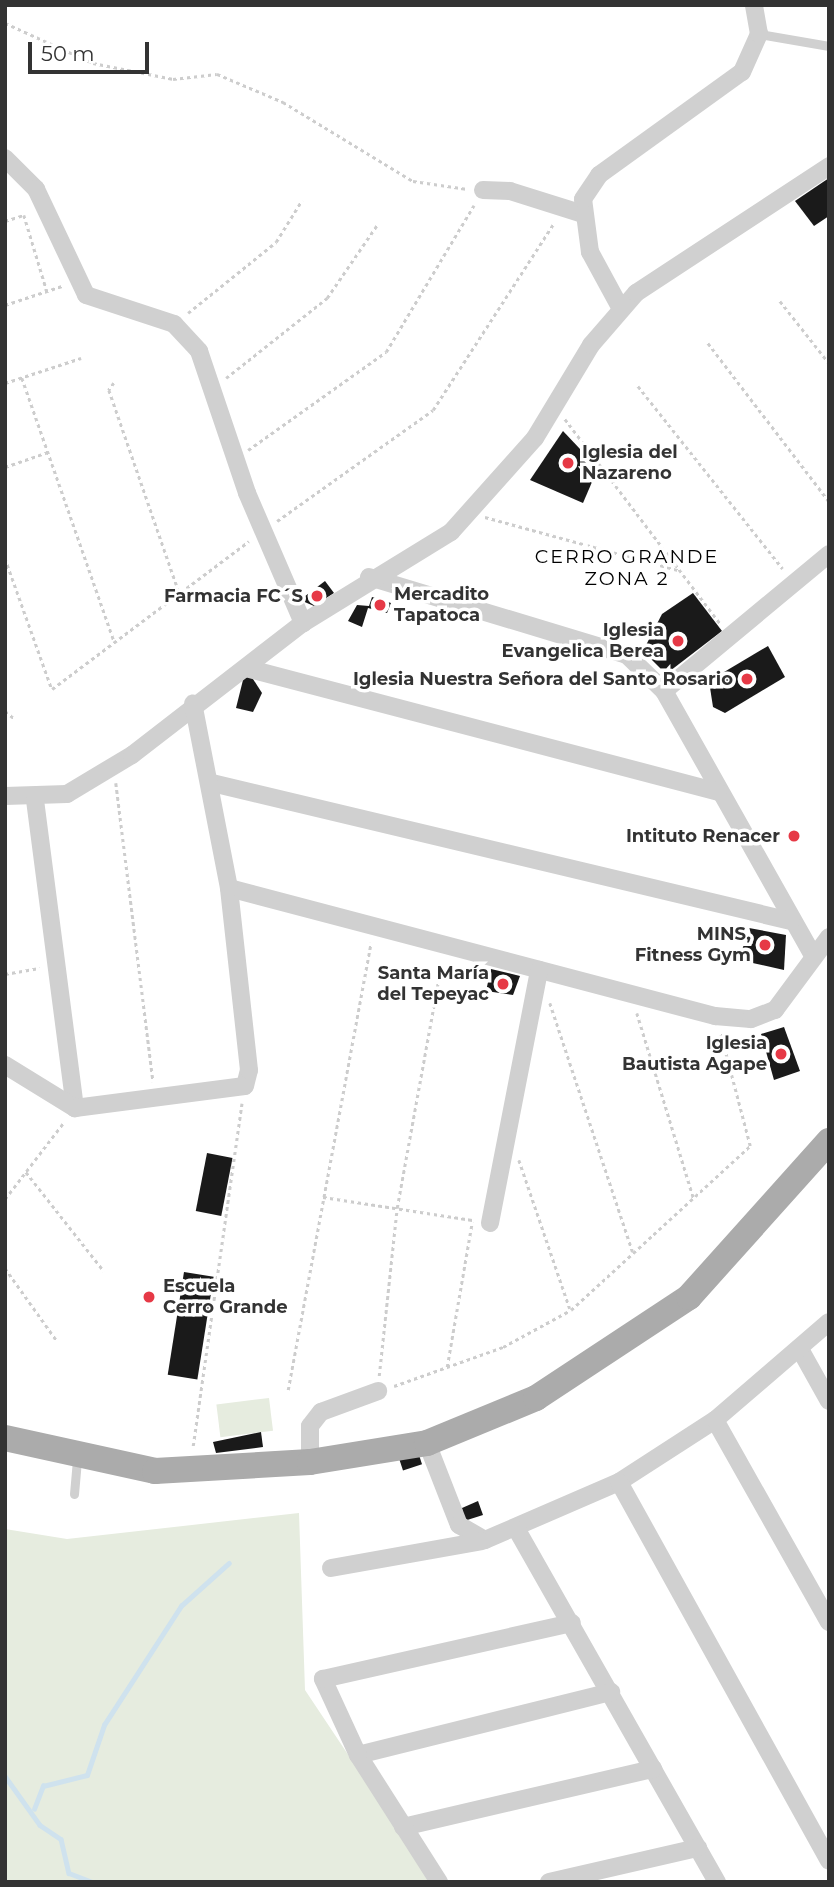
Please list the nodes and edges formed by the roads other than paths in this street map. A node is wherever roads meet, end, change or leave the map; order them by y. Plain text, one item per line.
1 (754, 5) edge
2 (759, 34) junction
3 (829, 46) edge
4 (5, 158) edge
5 (829, 166) edge
6 (483, 190) road end
7 (583, 214) junction
8 (621, 309) junction
9 (829, 554) edge
10 (369, 578) junction
11 (303, 623) junction
12 (246, 668) junction
13 (664, 691) junction
14 (193, 703) junction
15 (212, 783) junction
16 (718, 792) junction
17 (5, 796) edge
18 (35, 800) junction
19 (229, 888) junction
20 (791, 921) junction
21 (829, 937) edge
22 (813, 955) junction
23 (539, 970) junction
24 (5, 1065) edge
25 (75, 1108) junction
26 (829, 1141) edge
27 (481, 1222) road end
28 (829, 1322) edge
29 (802, 1351) junction
30 (378, 1391) road end
31 (829, 1401) edge
32 (715, 1420) junction
33 (5, 1438) edge
34 (427, 1443) junction
35 (77, 1457) junction
36 (310, 1462) junction
37 (619, 1482) junction
38 (74, 1494) dead end
39 (517, 1530) junction
40 (485, 1540) junction
41 (331, 1568) dead end
42 (829, 1622) edge
43 (572, 1623) junction
44 (611, 1692) junction
45 (358, 1755) junction
46 (653, 1769) junction
47 (403, 1827) junction
48 (698, 1848) junction
49 (829, 1861) edge
50 (439, 1882) edge
51 (549, 1882) edge
52 (717, 1882) edge

1 - 2 street
2 - 3 lane
2 - 7 street
4 - 11 street
5 - 8 street
6 - 7 street
7 - 8 street
8 - 10 street
9 - 13 street
10 - 11 street
10 - 13 street
11 - 12 street
12 - 14 street
12 - 16 street
13 - 16 street
14 - 15 street
14 - 18 street
15 - 19 street
15 - 20 street
16 - 20 street
17 - 18 street
18 - 25 street
19 - 23 street
19 - 25 street
20 - 22 street
21 - 22 street
22 - 23 street
23 - 27 street
24 - 25 street
26 - 34 main road
28 - 29 street
29 - 31 street
29 - 32 street
30 - 36 street
32 - 37 street
32 - 42 street
33 - 35 main road
34 - 36 main road
34 - 40 street
35 - 36 main road
35 - 38 lane
37 - 39 street
37 - 49 street
39 - 40 street
39 - 43 street
40 - 41 street
43 - 44 street
43 - 45 street
44 - 45 street
44 - 46 street
45 - 47 street
46 - 47 street
46 - 48 street
47 - 50 street
48 - 51 street
48 - 52 street

